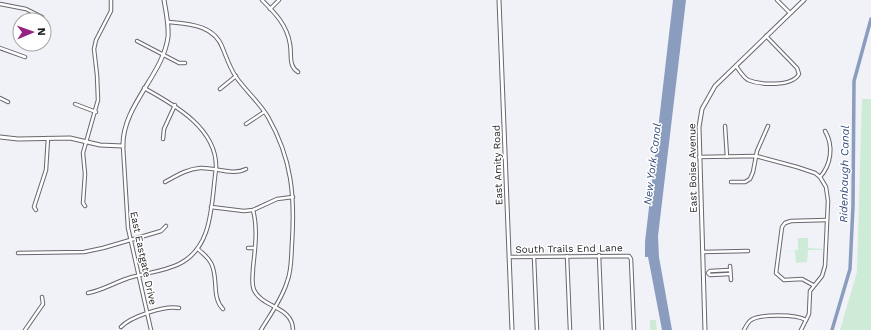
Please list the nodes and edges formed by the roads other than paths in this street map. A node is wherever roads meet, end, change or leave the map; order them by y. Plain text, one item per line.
1 (111, 0) edge
2 (164, 0) edge
3 (262, 0) edge
4 (278, 0) edge
5 (499, 0) edge
6 (777, 0) edge
7 (804, 0) edge
8 (0, 4) edge
9 (270, 8) junction
10 (32, 12) edge
11 (790, 13) junction
12 (168, 22) junction
13 (766, 36) junction
14 (137, 41) dead end
15 (0, 48) edge
16 (162, 55) junction
17 (25, 57) dead end
18 (185, 63) dead end
19 (735, 66) junction
20 (298, 72) dead end
21 (236, 76) junction
22 (144, 88) junction
23 (220, 89) dead end
24 (0, 98) edge
25 (8, 102) dead end
26 (75, 104) dead end
27 (175, 105) junction
28 (96, 112) junction
29 (264, 112) junction
30 (246, 124) dead end
31 (725, 126) dead end
32 (768, 126) dead end
33 (825, 132) dead end
34 (0, 137) edge
35 (48, 138) junction
36 (163, 139) dead end
37 (86, 142) junction
38 (123, 146) junction
39 (756, 156) junction
40 (699, 157) junction
41 (727, 157) junction
42 (216, 169) junction
43 (246, 169) dead end
44 (820, 177) junction
45 (165, 182) dead end
46 (731, 182) dead end
47 (293, 197) junction
48 (85, 206) dead end
49 (211, 207) junction
50 (36, 210) dead end
51 (253, 210) junction
52 (828, 220) junction
53 (166, 226) dead end
54 (130, 239) junction
55 (248, 248) dead end
56 (255, 248) junction
57 (198, 249) junction
58 (748, 251) dead end
59 (702, 252) junction
60 (18, 253) dead end
61 (599, 255) junction
62 (567, 256) junction
63 (509, 257) junction
64 (534, 257) junction
65 (703, 273) junction
66 (708, 273) junction
67 (730, 274) junction
68 (139, 276) junction
69 (731, 280) dead end
70 (813, 285) junction
71 (88, 293) dead end
72 (42, 297) dead end
73 (275, 306) junction
74 (179, 308) dead end
75 (223, 309) dead end
76 (148, 313) junction
77 (806, 320) junction
78 (121, 327) dead end
79 (25, 330) edge
80 (151, 330) edge
81 (261, 330) edge
82 (293, 330) edge
83 (512, 330) edge
84 (537, 330) edge
85 (570, 330) edge
86 (602, 330) edge
87 (634, 330) edge
88 (705, 330) edge
89 (744, 330) edge
90 (800, 330) edge

1 - 28 street
2 - 12 street, East Eastgate Drive
3 - 9 street
4 - 9 street
5 - 63 street, East Amity Road
6 - 11 street
7 - 11 street, East Boise Avenue
8 - 10 street
9 - 20 street
11 - 13 street, East Boise Avenue
12 - 16 street, East Eastgate Drive
12 - 21 street
13 - 19 street, East Boise Avenue
13 - 19 street
14 - 16 street
15 - 17 street
16 - 18 street
16 - 22 street, East Eastgate Drive
19 - 40 street, East Boise Avenue
21 - 23 street
21 - 29 street
22 - 27 street
22 - 38 street, East Eastgate Drive
24 - 25 street
26 - 28 street
27 - 36 street
27 - 42 street
28 - 37 street
29 - 30 street
29 - 47 street
31 - 41 street
32 - 39 street
33 - 44 street
34 - 35 street
35 - 37 street
35 - 50 street
37 - 38 street
37 - 48 street
38 - 54 street, East Eastgate Drive
39 - 41 street
39 - 44 street
39 - 46 street
40 - 41 street
40 - 59 street, East Boise Avenue
42 - 43 street
42 - 45 street
42 - 49 street
44 - 52 street
47 - 51 street
47 - 73 street
49 - 51 street
49 - 57 street
51 - 56 street
52 - 70 street
52 - 70 street
53 - 54 street
54 - 60 street
54 - 68 street, East Eastgate Drive
55 - 56 street
56 - 73 street
57 - 68 street
57 - 75 street
58 - 59 street
59 - 65 street, East Boise Avenue
61 - 62 street, South Trails End Lane
61 - 86 street
61 - 87 street, South Trails End Lane
62 - 64 street, South Trails End Lane
62 - 85 street
63 - 64 street, South Trails End Lane
63 - 83 street, East Amity Road
64 - 84 street
65 - 66 street
65 - 88 street, East Boise Avenue
66 - 67 street
66 - 67 street
67 - 69 street
68 - 71 street
68 - 76 street, East Eastgate Drive
70 - 77 street
72 - 79 street
73 - 81 street
73 - 82 street
74 - 76 street
76 - 78 street
76 - 80 street, East Eastgate Drive
77 - 89 street
77 - 90 street

